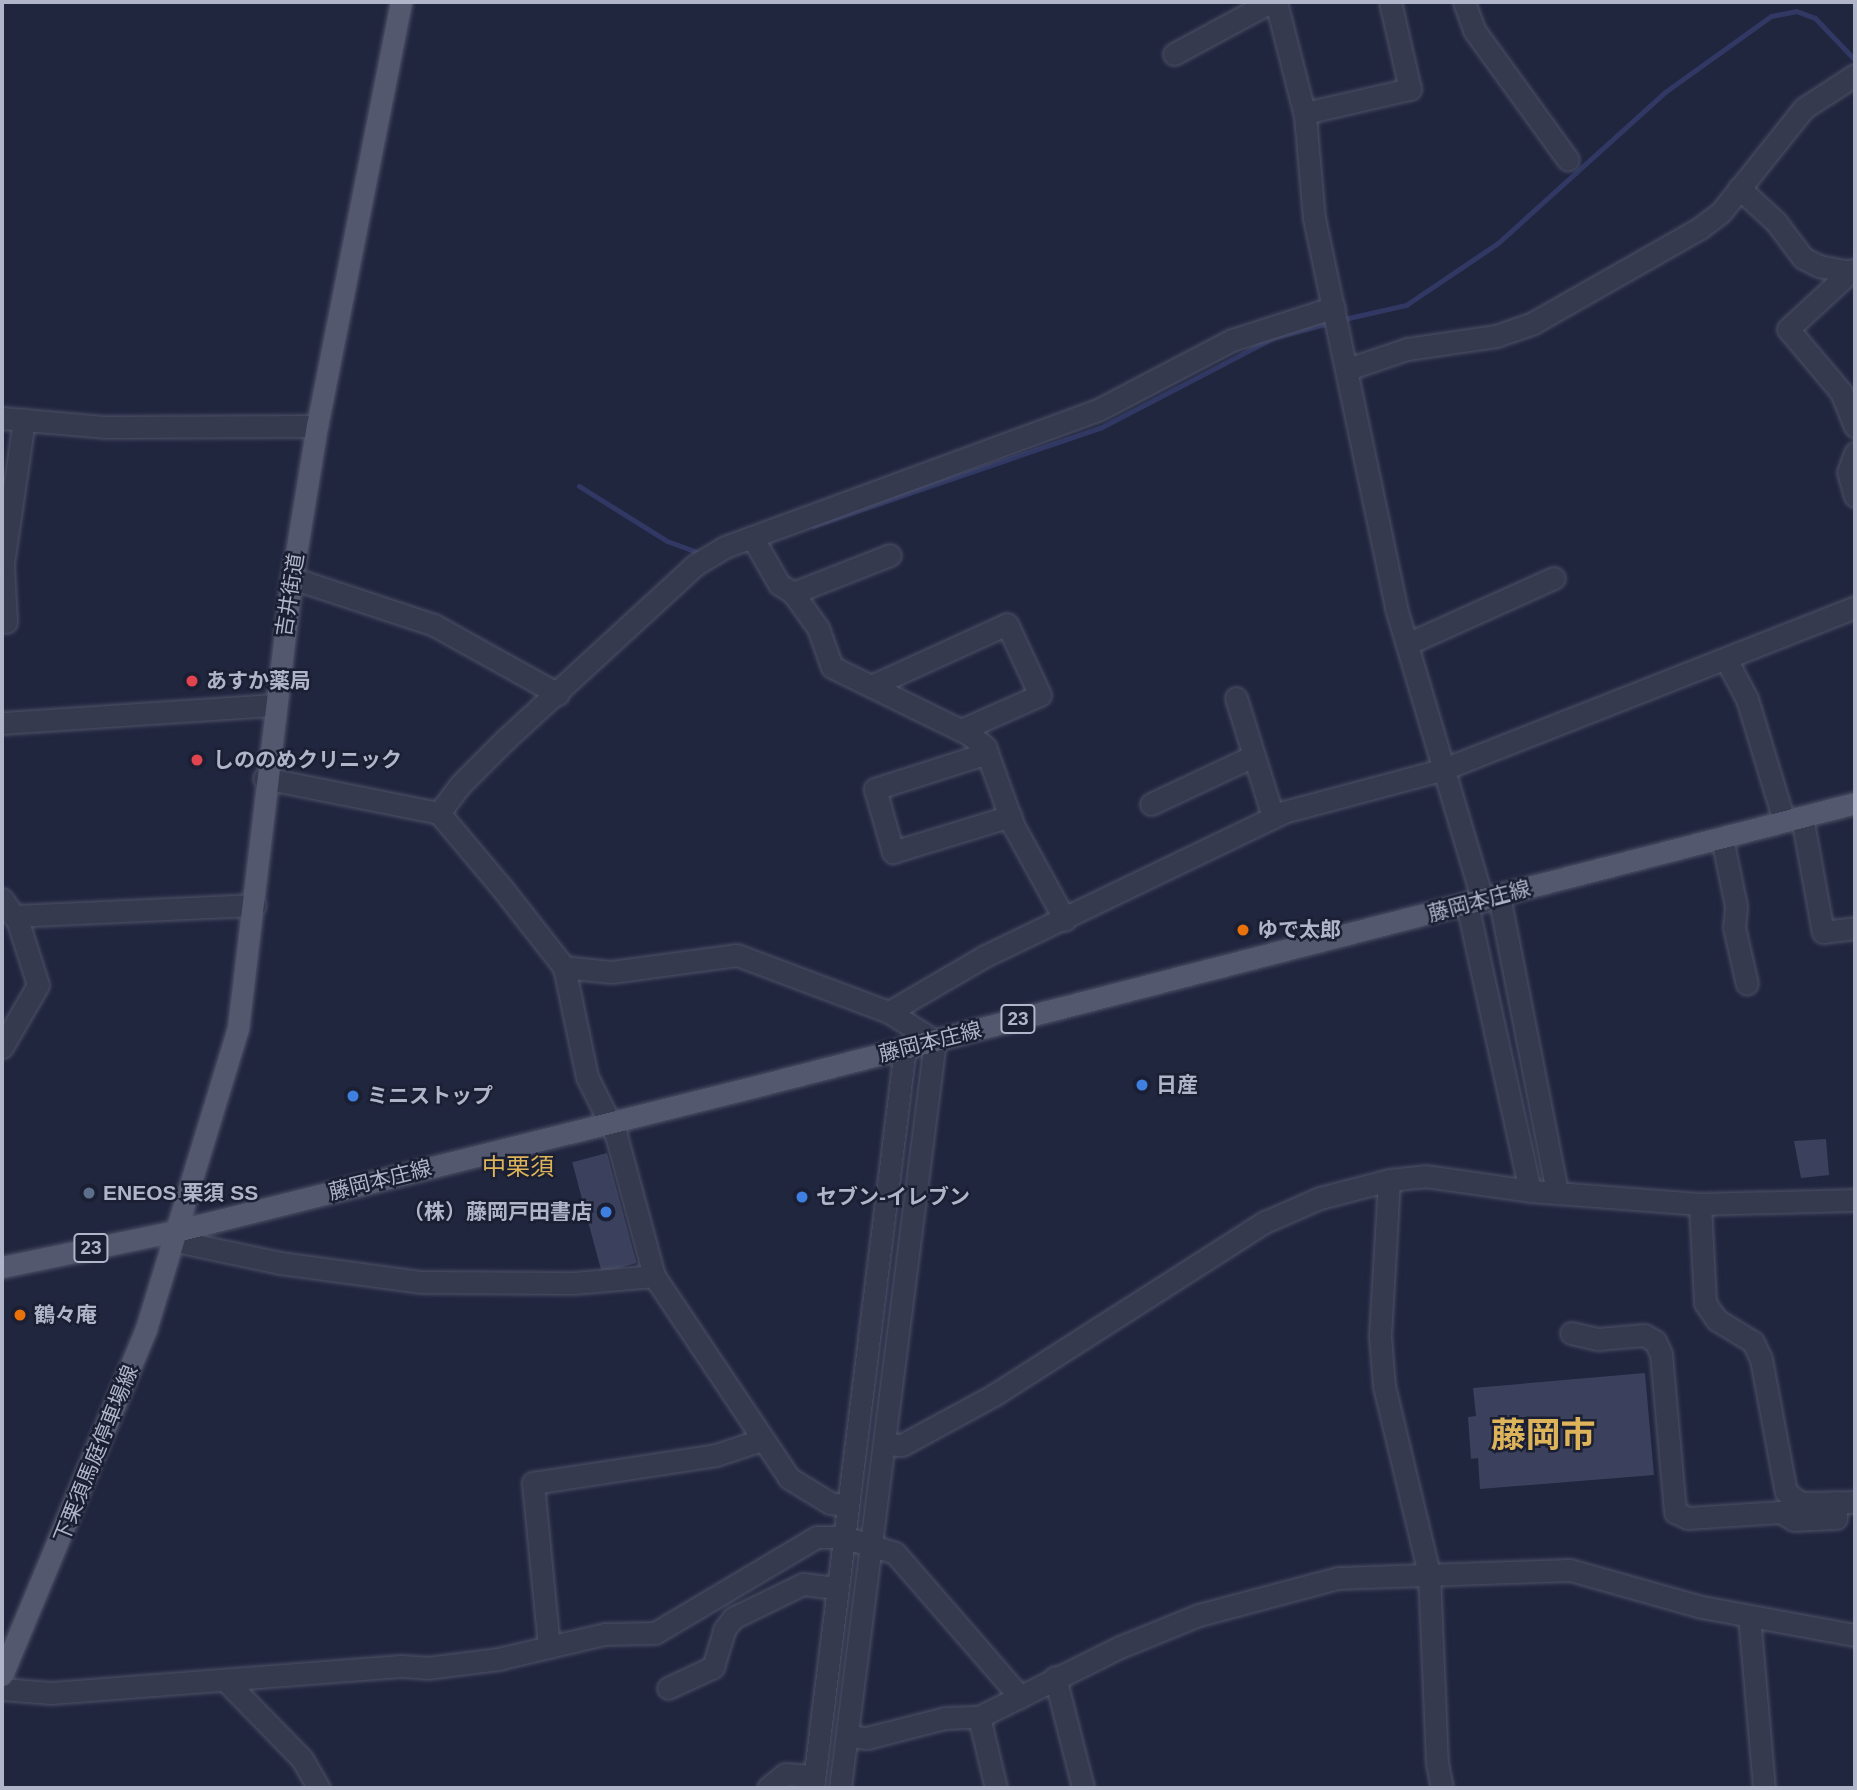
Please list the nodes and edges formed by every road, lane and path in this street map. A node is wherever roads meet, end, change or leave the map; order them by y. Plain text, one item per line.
1 (401, 2) edge
2 (1270, 2) edge
3 (1276, 2) edge
4 (1390, 2) edge
5 (1464, 2) edge
6 (1174, 54) dead end
7 (1855, 75) edge
8 (1305, 113) junction
9 (1568, 160) dead end
10 (1740, 188) junction
11 (1854, 271) edge
12 (1334, 307) junction
13 (1348, 369) junction
14 (2, 418) edge
15 (24, 420) junction
16 (317, 426) junction
17 (1855, 426) edge
18 (1855, 453) edge
19 (1855, 496) edge
20 (8, 503) edge
21 (752, 537) junction
22 (890, 555) dead end
23 (292, 578) junction
24 (1554, 578) dead end
25 (793, 593) junction
26 (1855, 607) edge
27 (6, 622) dead end
28 (1407, 644) junction
29 (1726, 659) junction
30 (871, 686) junction
31 (558, 694) junction
32 (1236, 698) dead end
33 (273, 705) junction
34 (2, 723) edge
35 (961, 730) junction
36 (987, 752) junction
37 (1253, 756) junction
38 (1444, 769) junction
39 (264, 778) junction
40 (1855, 803) edge
41 (1151, 804) dead end
42 (439, 813) junction
43 (1011, 816) junction
44 (1273, 817) junction
45 (1793, 819) junction
46 (1722, 838) junction
47 (1483, 900) junction
48 (255, 905) junction
49 (8, 907) edge
50 (1065, 920) junction
51 (1855, 928) edge
52 (564, 967) junction
53 (1747, 984) dead end
54 (889, 1012) junction
55 (936, 1041) junction
56 (2, 1046) edge
57 (905, 1048) junction
58 (612, 1122) junction
59 (1390, 1180) junction
60 (1530, 1191) junction
61 (1557, 1193) junction
62 (1855, 1200) edge
63 (1700, 1204) junction
64 (178, 1235) junction
65 (2, 1267) edge
66 (654, 1276) junction
67 (1571, 1333) dead end
68 (761, 1440) junction
69 (884, 1444) junction
70 (1845, 1502) edge
71 (848, 1506) junction
72 (844, 1537) junction
73 (871, 1548) junction
74 (1429, 1573) junction
75 (838, 1588) junction
76 (1749, 1616) junction
77 (1855, 1635) edge
78 (549, 1647) junction
79 (2, 1675) edge
80 (1055, 1677) junction
81 (225, 1679) junction
82 (668, 1688) dead end
83 (2, 1689) edge
84 (1020, 1697) junction
85 (979, 1717) junction
86 (847, 1737) junction
87 (813, 1782) edge
88 (319, 1788) edge
89 (768, 1788) edge
90 (840, 1788) edge
91 (996, 1788) edge
92 (1083, 1788) edge
93 (1443, 1788) edge
94 (1764, 1788) edge

1 - 16 main road, 吉井街道
2 - 6 street
3 - 8 street
4 - 8 street
5 - 9 street
7 - 10 street
8 - 12 street
10 - 11 street
10 - 13 street
11 - 17 street
12 - 13 street
12 - 21 street
13 - 28 street
14 - 15 street
15 - 16 street
15 - 20 street
16 - 23 main road, 吉井街道
18 - 19 street
20 - 27 street
21 - 25 street
21 - 31 street
22 - 25 street
23 - 31 street
23 - 33 main road, 吉井街道
24 - 28 street
25 - 30 street
26 - 29 street
28 - 38 street
29 - 38 street
29 - 45 street
30 - 35 street
30 - 35 street
31 - 42 street
32 - 37 street
33 - 34 street
33 - 39 main road, 吉井街道
35 - 36 street
36 - 43 street
36 - 43 street
37 - 41 street
37 - 44 street
38 - 44 street
38 - 47 street
39 - 42 street
39 - 48 main road, 吉井街道
40 - 45 main road, 藤岡本庄線 / 23
42 - 52 street
43 - 50 street
44 - 50 street
45 - 46 main road, 藤岡本庄線 / 23
45 - 51 street
46 - 47 main road, 藤岡本庄線 / 23
46 - 53 street
47 - 55 main road, 藤岡本庄線 / 23
47 - 60 street
47 - 61 street
48 - 49 street
48 - 64 main road, 吉井街道
49 - 56 street
50 - 54 street
52 - 54 street
52 - 58 street
54 - 55 street
55 - 57 main road, 藤岡本庄線 / 23
55 - 69 street
57 - 58 main road, 藤岡本庄線 / 23
57 - 71 street
58 - 64 main road, 藤岡本庄線 / 23
58 - 66 street
59 - 60 street
59 - 69 street
59 - 74 street
60 - 61 street
61 - 63 street
62 - 63 street
63 - 70 street
64 - 65 main road, 藤岡本庄線 / 23
64 - 66 street
64 - 79 main road, 下栗須馬庭停車場線
66 - 68 street
67 - 70 street
68 - 71 street
68 - 78 street
69 - 73 street
71 - 72 street
72 - 73 street
72 - 75 street
72 - 78 street
73 - 84 street
73 - 86 street
74 - 76 street
74 - 80 street
74 - 93 street
75 - 82 street
75 - 87 street
76 - 77 street
76 - 94 street
78 - 81 street
80 - 84 street
80 - 92 street
81 - 83 street
81 - 88 street
84 - 85 street
85 - 86 street
85 - 91 street
86 - 90 street
87 - 89 street

